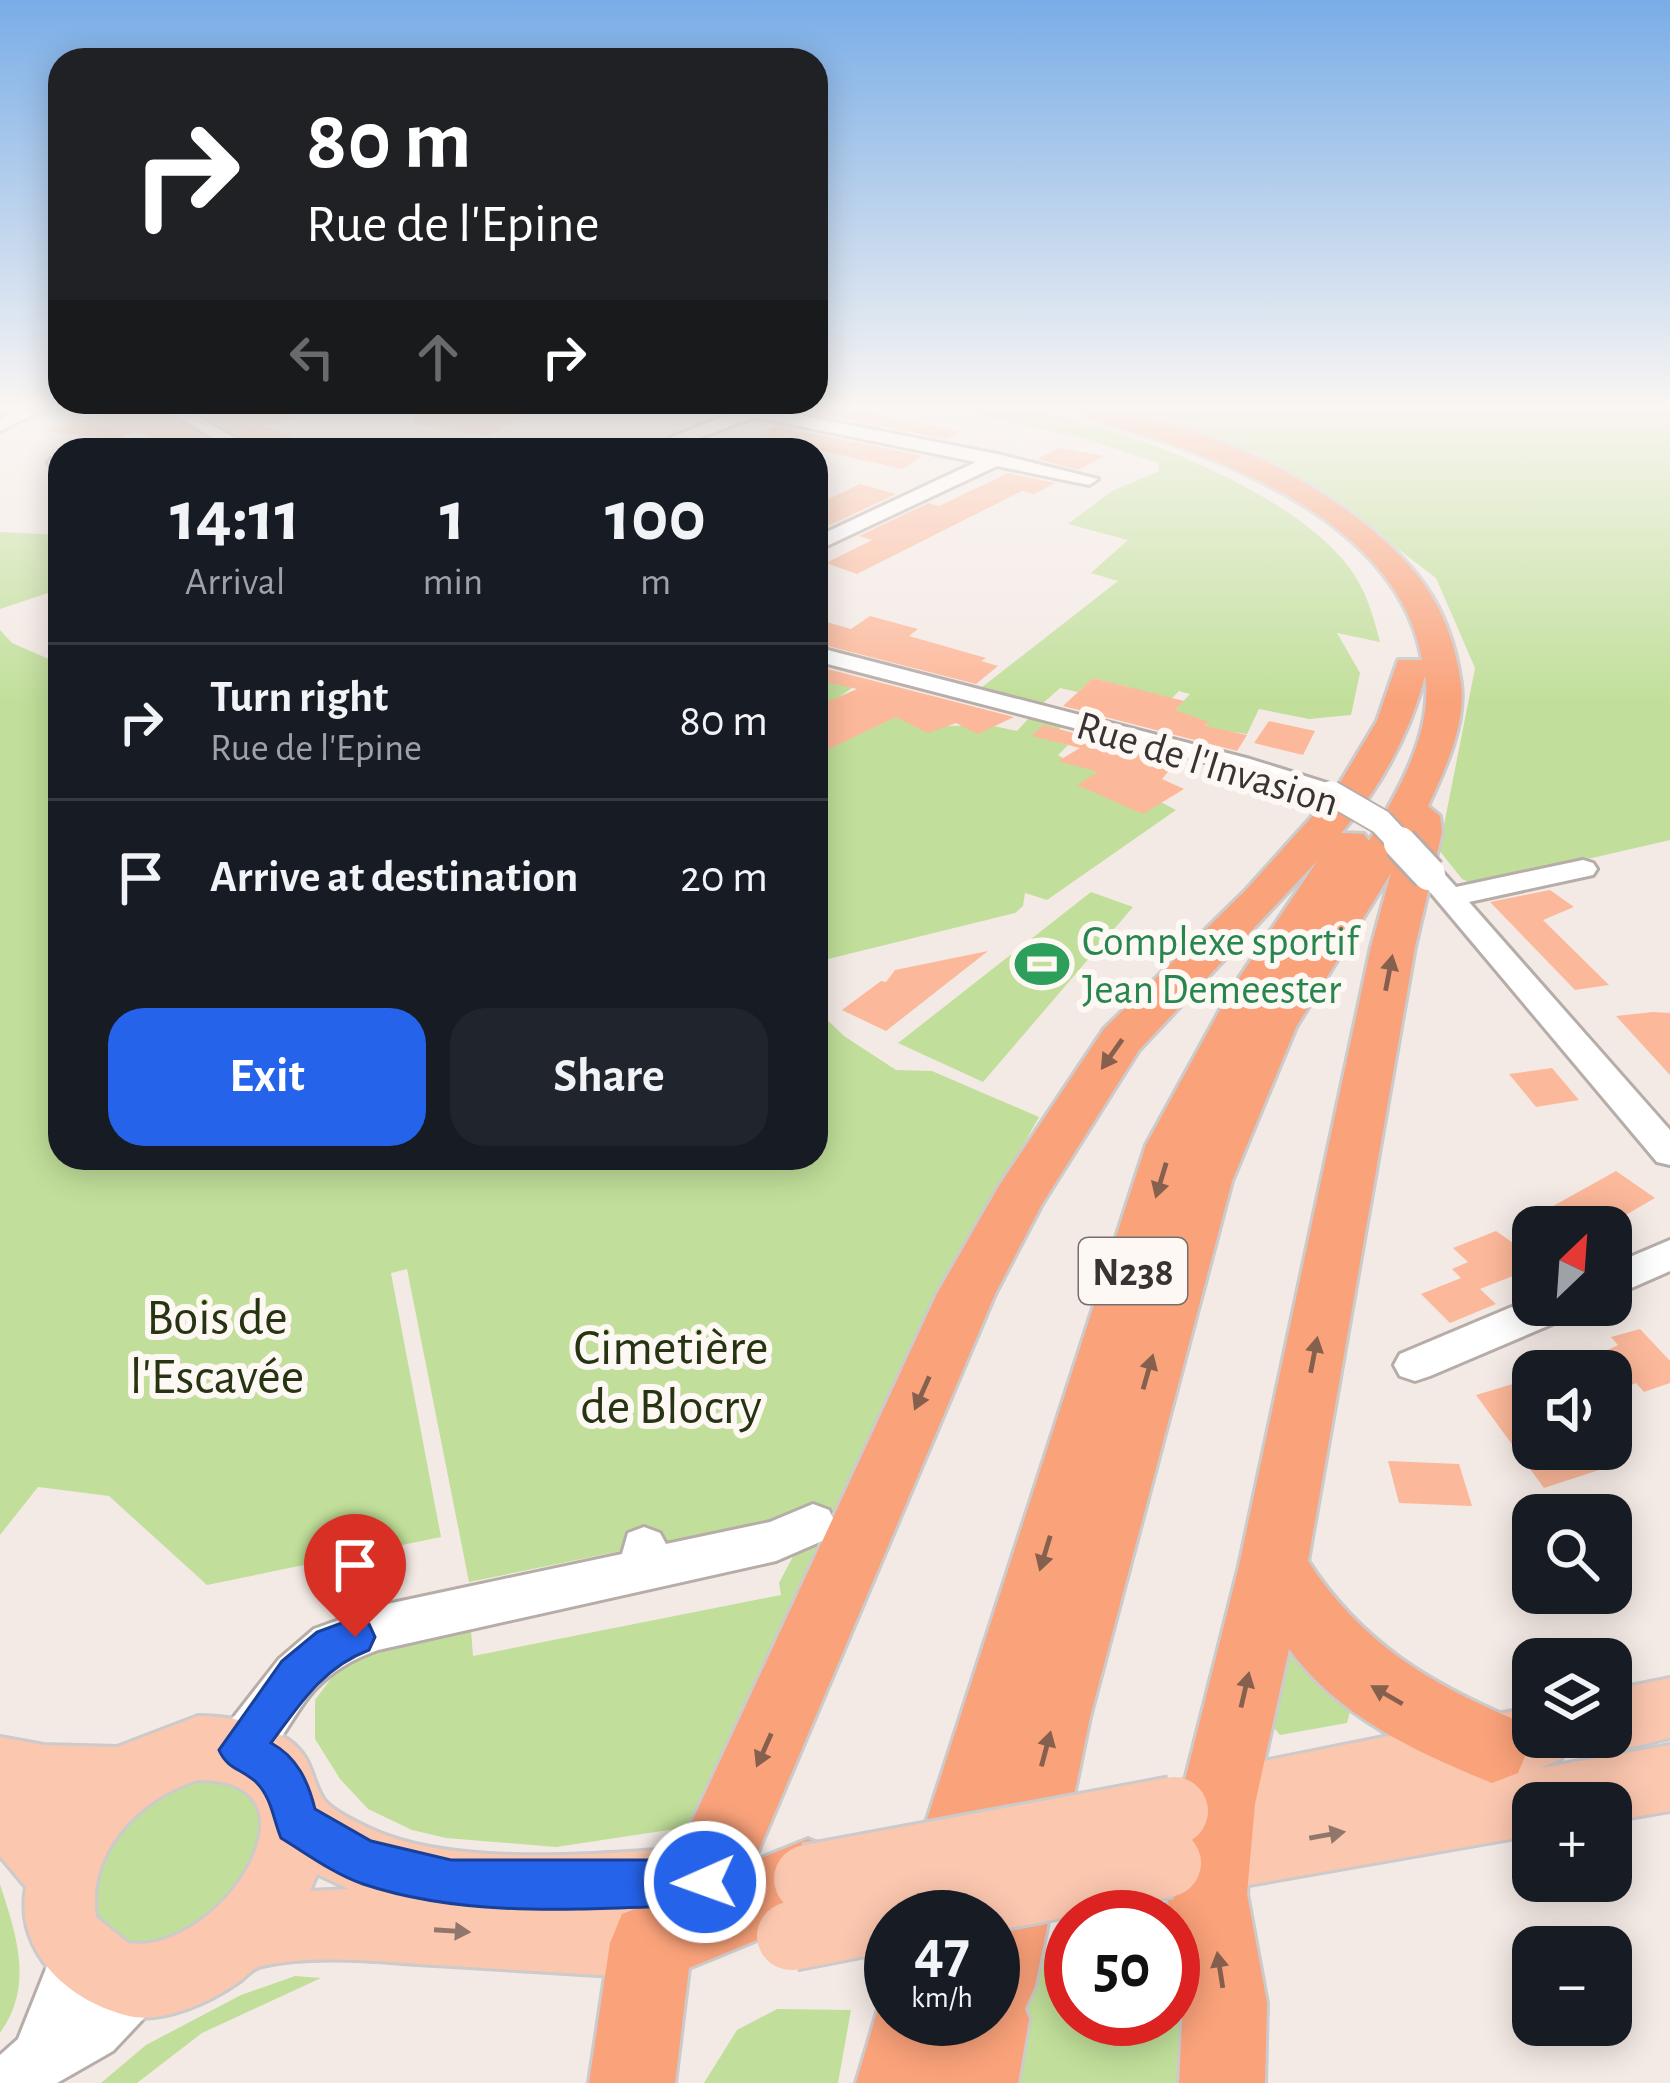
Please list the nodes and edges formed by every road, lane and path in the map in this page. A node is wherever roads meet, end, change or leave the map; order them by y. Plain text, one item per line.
1 (896, 507) edge
2 (1297, 507) edge
3 (1322, 507) edge
4 (828, 539) edge
5 (828, 657) edge
6 (1410, 668) junction
7 (1417, 788) junction
8 (1583, 868) dead end
9 (1439, 886) junction
10 (1670, 1153) edge
11 (1670, 1254) edge
12 (1632, 1272) edge
13 (1512, 1324) edge
14 (1415, 1365) dead end
15 (813, 1524) dead end
16 (1273, 1566) junction
17 (1670, 1708) edge
18 (1632, 1716) edge
19 (1512, 1741) edge
20 (1512, 1743) edge
21 (240, 1750) junction
22 (0, 1769) edge
23 (1670, 1778) edge
24 (124, 1780) junction
25 (0, 1804) edge
26 (297, 1823) junction
27 (1193, 1834) junction
28 (60, 1874) junction
29 (705, 1882) junction
30 (946, 1890) edge
31 (1011, 1890) edge
32 (800, 1908) junction
33 (246, 1932) junction
34 (651, 1943) junction
35 (110, 1968) junction
36 (908, 2046) edge
37 (982, 2046) edge
38 (30, 2067) edge
39 (632, 2083) edge
40 (899, 2083) edge
41 (975, 2083) edge
42 (1222, 2083) edge

1 - 4 street
2 - 6 highway, N238
3 - 7 highway, N238
5 - 9 street, Rue de l'Invasion, bridge
6 -> 29 highway
6 -> 30 highway, N238
16 -> 7 highway
31 -> 7 highway, N238
8 - 9 street
9 - 10 street, Rue de l'Invasion
11 - 12 street
13 - 14 street
15 - 21 street
19 -> 16 highway
27 -> 16 highway
17 - 18 main road
20 - 27 main road
21 - 24 main road
21 - 26 main road
22 - 24 main road
27 -> 23 main road
24 - 28 main road
25 - 28 main road
26 - 29 main road
26 - 33 main road
27 - 32 main road, bridge
42 -> 27 highway
28 - 35 main road
29 - 32 main road
32 - 34 highway
33 -> 34 main road
33 - 35 main road
34 - 39 highway
35 - 38 street
36 - 40 highway
37 - 41 highway

